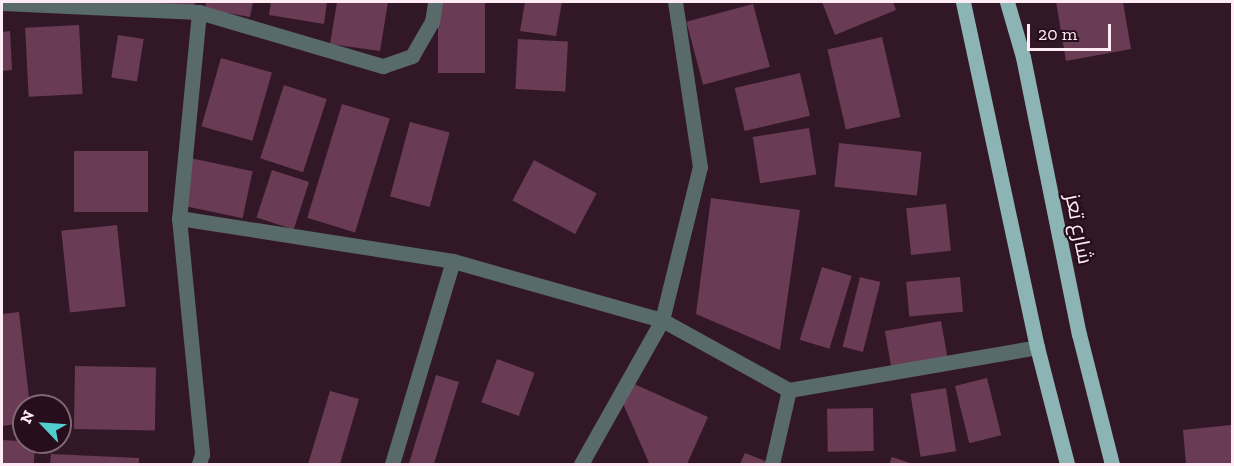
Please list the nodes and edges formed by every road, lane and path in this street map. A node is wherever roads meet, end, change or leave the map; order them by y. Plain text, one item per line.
1 (435, 2) edge
2 (675, 2) edge
3 (963, 2) edge
4 (1007, 2) edge
5 (2, 3) edge
6 (199, 12) junction
7 (179, 218) junction
8 (453, 261) junction
9 (662, 320) junction
10 (1037, 347) junction
11 (789, 390) junction
12 (199, 465) edge
13 (392, 465) edge
14 (581, 465) edge
15 (772, 465) edge
16 (1067, 465) edge
17 (1112, 465) edge

1 - 6 street
2 - 9 street
3 - 10 main road
4 - 17 main road, شارع تعز
5 - 6 street
6 - 7 street
7 - 8 street
7 - 12 street
8 - 9 street
8 - 13 street
9 - 11 street
9 - 14 street
10 - 11 street
10 - 16 main road
11 - 15 street

